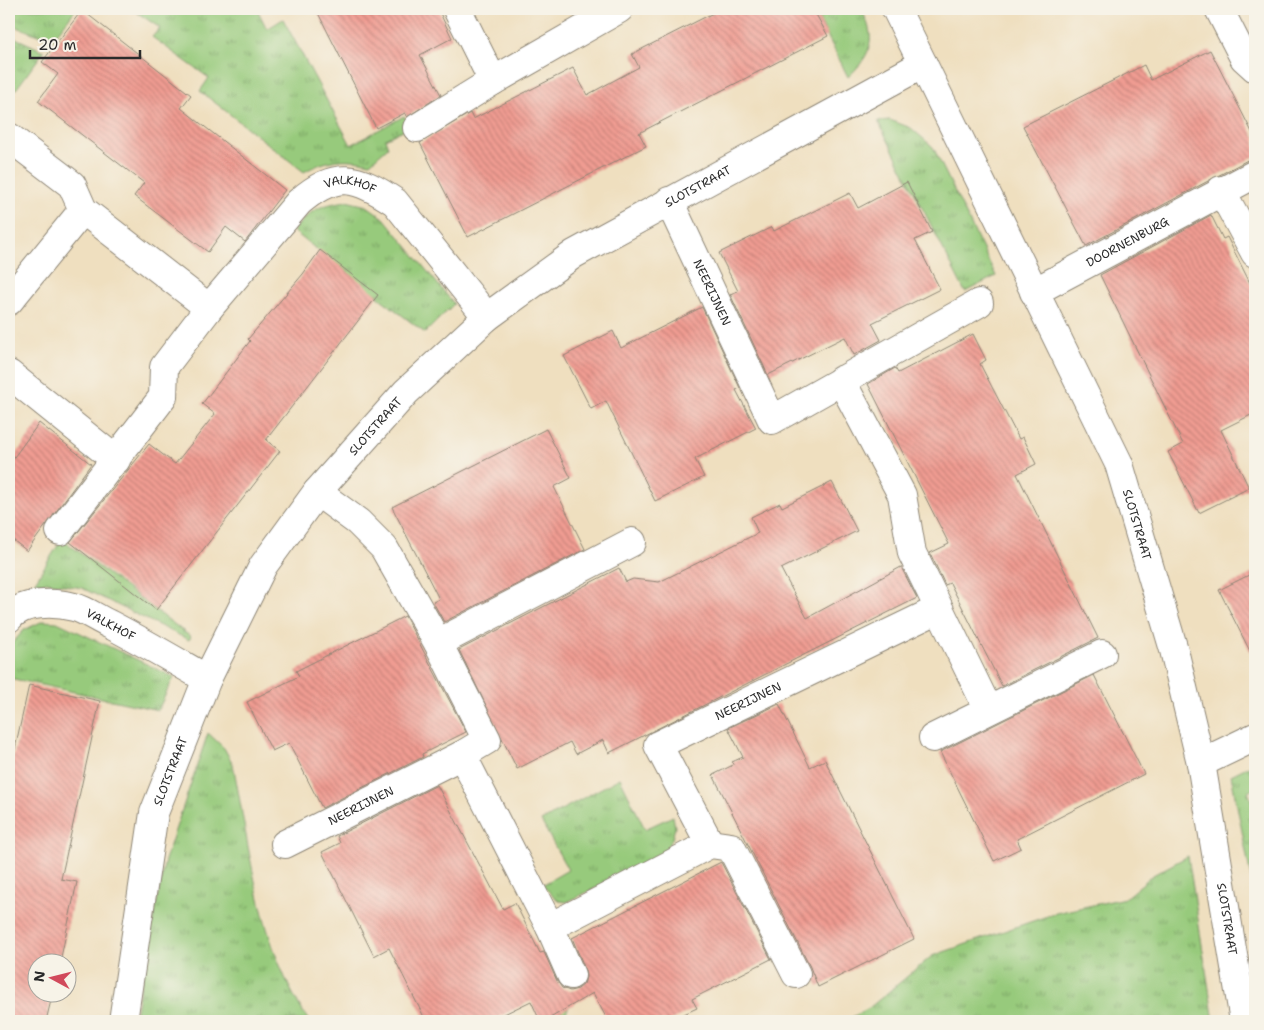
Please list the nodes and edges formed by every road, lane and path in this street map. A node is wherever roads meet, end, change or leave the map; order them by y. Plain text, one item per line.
1 (457, 9) edge
2 (619, 9) edge
3 (896, 9) edge
4 (1219, 9) edge
5 (922, 64) junction
6 (1255, 68) edge
7 (493, 81) junction
8 (417, 128) dead end
9 (9, 136) edge
10 (1255, 174) edge
11 (1221, 190) junction
12 (669, 201) junction
13 (83, 210) junction
14 (1255, 253) edge
15 (1034, 292) junction
16 (9, 301) edge
17 (979, 303) dead end
18 (209, 308) junction
19 (487, 318) junction
20 (9, 374) edge
21 (841, 380) junction
22 (116, 460) junction
23 (317, 492) junction
24 (60, 531) dead end
25 (632, 542) dead end
26 (939, 609) junction
27 (9, 618) edge
28 (438, 643) junction
29 (1102, 654) dead end
30 (207, 679) junction
31 (988, 709) junction
32 (933, 738) dead end
33 (1255, 738) edge
34 (462, 755) junction
35 (1201, 763) junction
36 (285, 844) dead end
37 (710, 844) junction
38 (550, 927) junction
39 (796, 974) dead end
40 (571, 975) dead end
41 (122, 1021) edge
42 (1244, 1021) edge

1 - 7 street
2 - 7 street
3 - 5 street, SLOTSTRAAT
4 - 6 street
5 - 12 street, SLOTSTRAAT
5 - 15 street, SLOTSTRAAT
7 - 8 street
9 - 13 street
10 - 11 street, DOORNENBURG
11 - 14 street
11 - 15 street, DOORNENBURG
12 - 19 street, SLOTSTRAAT
12 - 21 street, NEERIJNEN
13 - 16 street
13 - 18 street
15 - 35 street, SLOTSTRAAT
17 - 21 street, NEERIJNEN
18 - 19 street, VALKHOF
18 - 22 street, VALKHOF
19 - 23 street, SLOTSTRAAT
20 - 22 street
21 - 26 street
22 - 24 street, VALKHOF
23 - 28 street, NEERIJNEN
23 - 30 street, SLOTSTRAAT
25 - 28 street
26 - 31 street
26 - 37 street, NEERIJNEN
27 - 30 street, VALKHOF
28 - 34 street, NEERIJNEN
29 - 31 street
30 - 41 street, SLOTSTRAAT
31 - 32 street
33 - 35 street
34 - 36 street, NEERIJNEN
34 - 38 street
35 - 42 street, SLOTSTRAAT
37 - 38 street
37 - 39 street
38 - 40 street

